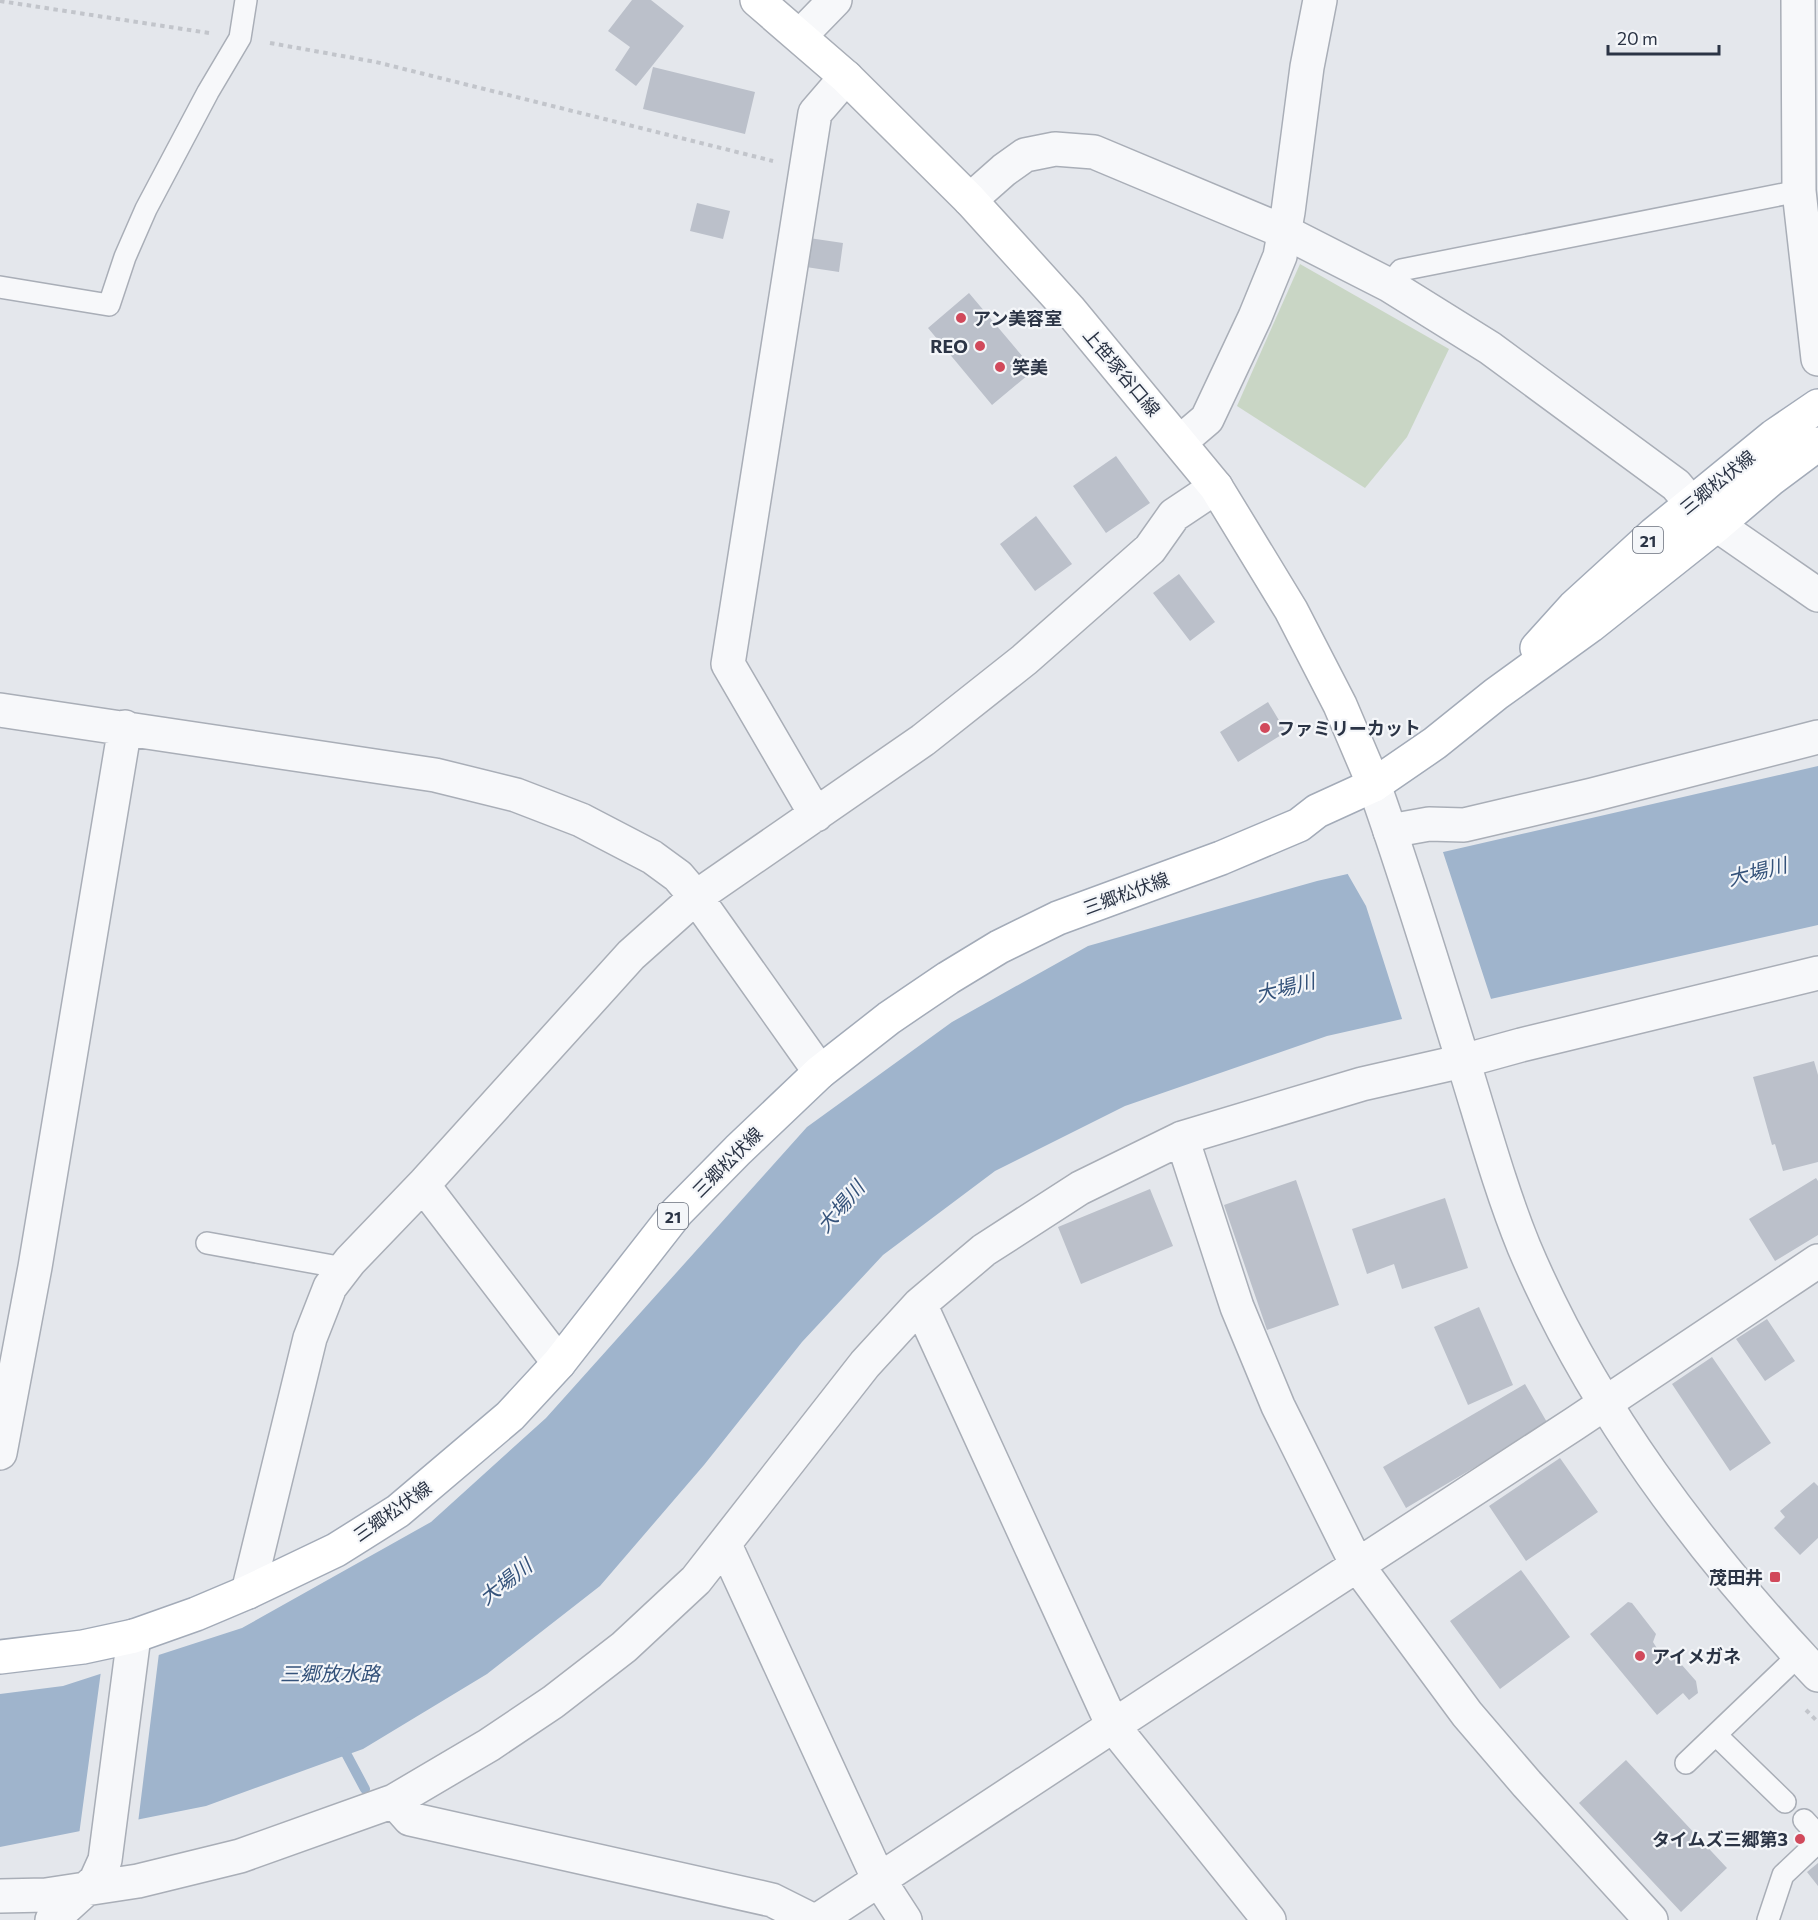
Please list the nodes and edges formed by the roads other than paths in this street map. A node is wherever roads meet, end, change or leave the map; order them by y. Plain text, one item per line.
1 (246, 0) edge
2 (757, 0) edge
3 (835, 0) edge
4 (1320, 0) edge
5 (1798, 0) edge
6 (800, 36) junction
7 (846, 77) junction
8 (1799, 191) junction
9 (970, 200) junction
10 (1285, 232) junction
11 (1389, 285) junction
12 (0, 288) edge
13 (1818, 359) edge
14 (1818, 406) edge
15 (1180, 442) junction
16 (1818, 444) edge
17 (1216, 487) junction
18 (1691, 503) junction
19 (1717, 525) junction
20 (1818, 595) edge
21 (1496, 694) junction
22 (0, 710) edge
23 (125, 728) junction
24 (1818, 737) edge
25 (1374, 785) junction
26 (816, 815) junction
27 (1394, 841) junction
28 (696, 897) junction
29 (1818, 973) edge
30 (1461, 1053) junction
31 (820, 1072) junction
32 (1182, 1138) junction
33 (423, 1185) junction
34 (207, 1243) dead end
35 (1818, 1262) edge
36 (343, 1271) junction
37 (920, 1304) junction
38 (559, 1363) junction
39 (1604, 1403) junction
40 (0, 1454) edge
41 (725, 1545) junction
42 (1357, 1565) junction
43 (248, 1592) junction
44 (133, 1647) junction
45 (0, 1657) edge
46 (1809, 1665) edge
47 (1113, 1726) junction
48 (1716, 1735) junction
49 (1686, 1763) dead end
50 (394, 1801) junction
51 (1785, 1802) dead end
52 (1818, 1842) edge
53 (879, 1880) junction
54 (88, 1888) junction
55 (0, 1896) edge
56 (52, 1920) edge
57 (812, 1920) edge
58 (818, 1920) edge
59 (905, 1920) edge
60 (1269, 1920) edge
61 (1650, 1920) edge
62 (1768, 1920) edge

1 - 12 lane
2 - 6 main road, 上笹塚谷口線
3 - 6 street
4 - 10 street
5 - 8 street
6 - 7 main road, 上笹塚谷口線
7 - 9 main road, 上笹塚谷口線
7 - 26 street
8 - 11 lane
8 - 13 street
9 - 10 street
9 - 15 main road, 上笹塚谷口線
10 - 11 street
10 - 15 street
11 - 18 street
14 - 18 main road, 三郷松伏線 / 21
15 - 17 main road, 上笹塚谷口線
16 - 19 main road, 三郷松伏線 / 21
17 - 25 main road, 上笹塚谷口線
17 - 26 street
18 - 21 main road, 三郷松伏線 / 21
19 - 20 street
19 - 21 main road, 三郷松伏線 / 21
21 - 25 main road, 三郷松伏線 / 21
22 - 23 street
23 - 28 street
23 - 40 street
24 - 27 street
25 - 27 street
25 - 31 main road, 三郷松伏線 / 21
26 - 28 street
27 - 30 street
28 - 31 street
28 - 33 street
29 - 30 street
30 - 32 street
30 - 39 street
31 - 38 main road, 三郷松伏線 / 21
32 - 37 street
32 - 42 street
33 - 36 street
33 - 38 street
34 - 36 lane
35 - 39 street
36 - 43 street
37 - 41 street
37 - 47 street
38 - 43 main road, 三郷松伏線 / 21
39 - 42 street
39 - 46 street
41 - 50 street
41 - 53 street
42 - 47 street
42 - 61 street
43 - 44 main road, 三郷松伏線 / 21
44 - 45 main road, 三郷松伏線 / 21
44 - 54 street
46 - 48 lane
47 - 53 street
47 - 60 street
48 - 49 lane
48 - 51 lane
50 - 54 street
50 - 57 street
52 - 62 lane
53 - 58 street
53 - 59 street
54 - 55 street
54 - 56 street

